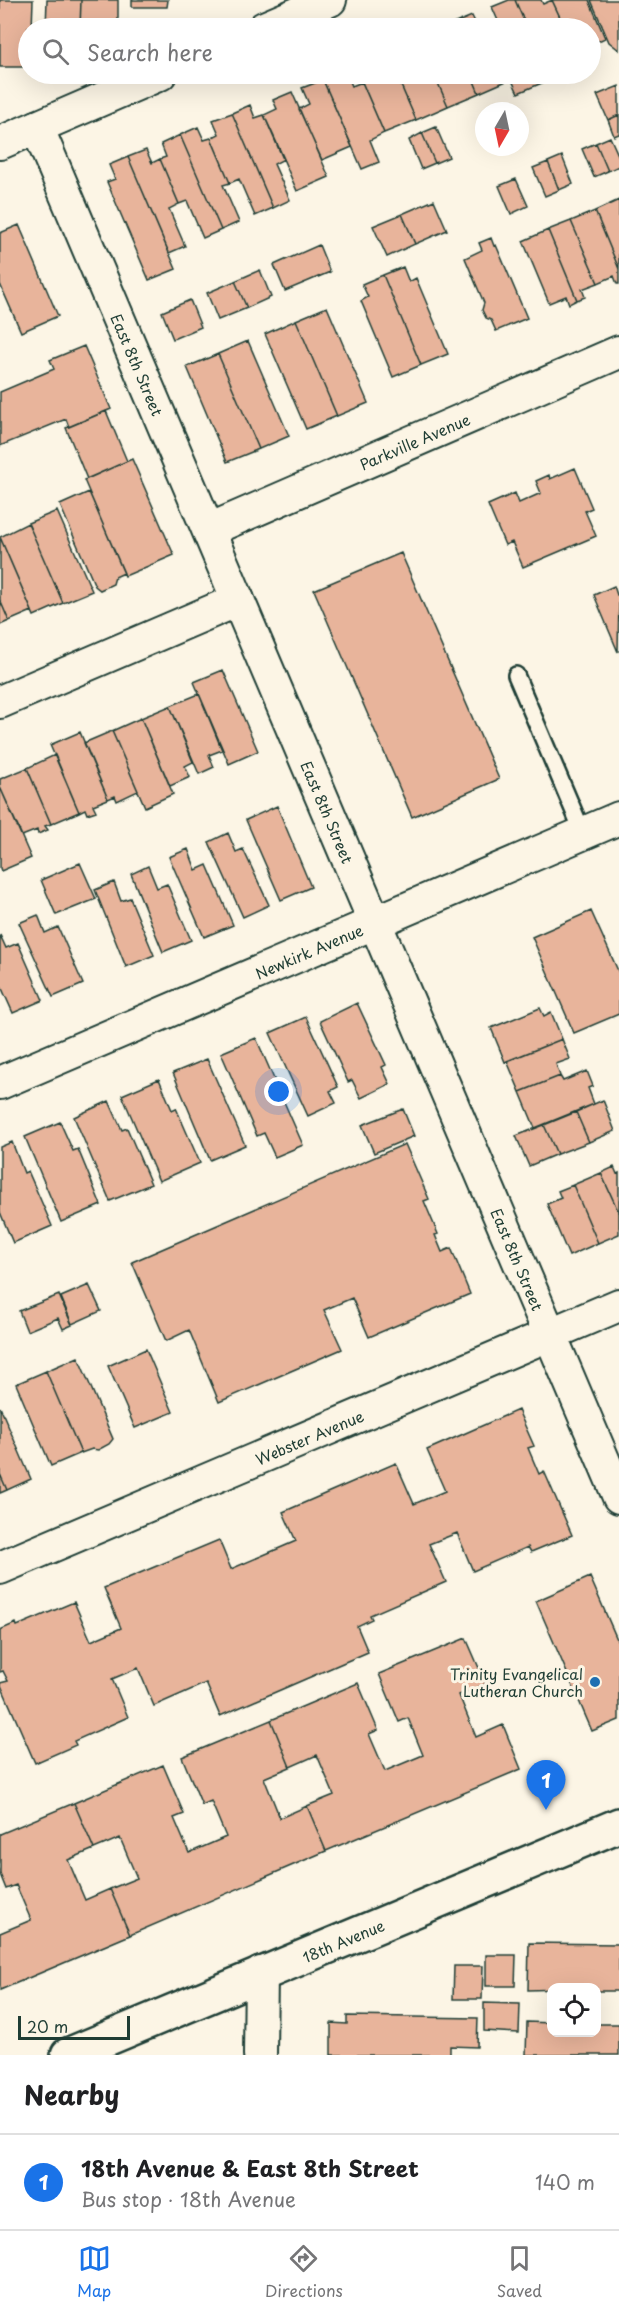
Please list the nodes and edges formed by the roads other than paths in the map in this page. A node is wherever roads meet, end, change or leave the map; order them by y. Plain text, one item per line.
1 (330, 0) edge
2 (280, 16) edge
3 (137, 84) edge
4 (37, 127) junction
5 (0, 143) edge
6 (619, 352) edge
7 (209, 530) junction
8 (238, 600) junction
9 (516, 675) dead end
10 (0, 702) edge
11 (619, 818) edge
12 (583, 833) junction
13 (375, 922) junction
14 (0, 1083) edge
15 (619, 1305) edge
16 (550, 1334) junction
17 (619, 1497) edge
18 (0, 1568) edge
19 (619, 1825) edge
20 (261, 1973) junction
21 (68, 2055) edge
22 (260, 2055) edge

1 - 2 street
3 - 4 street
4 - 5 street
4 - 7 street, East 8th Street
6 - 7 street, Parkville Avenue
7 - 8 street, East 8th Street
8 - 10 street
8 - 13 street, East 8th Street
9 - 12 lane
11 - 12 street, Newkirk Avenue
12 - 13 street, Newkirk Avenue
13 - 14 street, Newkirk Avenue
13 - 16 street, East 8th Street
15 - 16 street, Webster Avenue
16 - 17 street, East 8th Street
16 - 18 street, Webster Avenue
19 - 20 street, 18th Avenue
20 - 21 street, 18th Avenue
20 - 22 street

